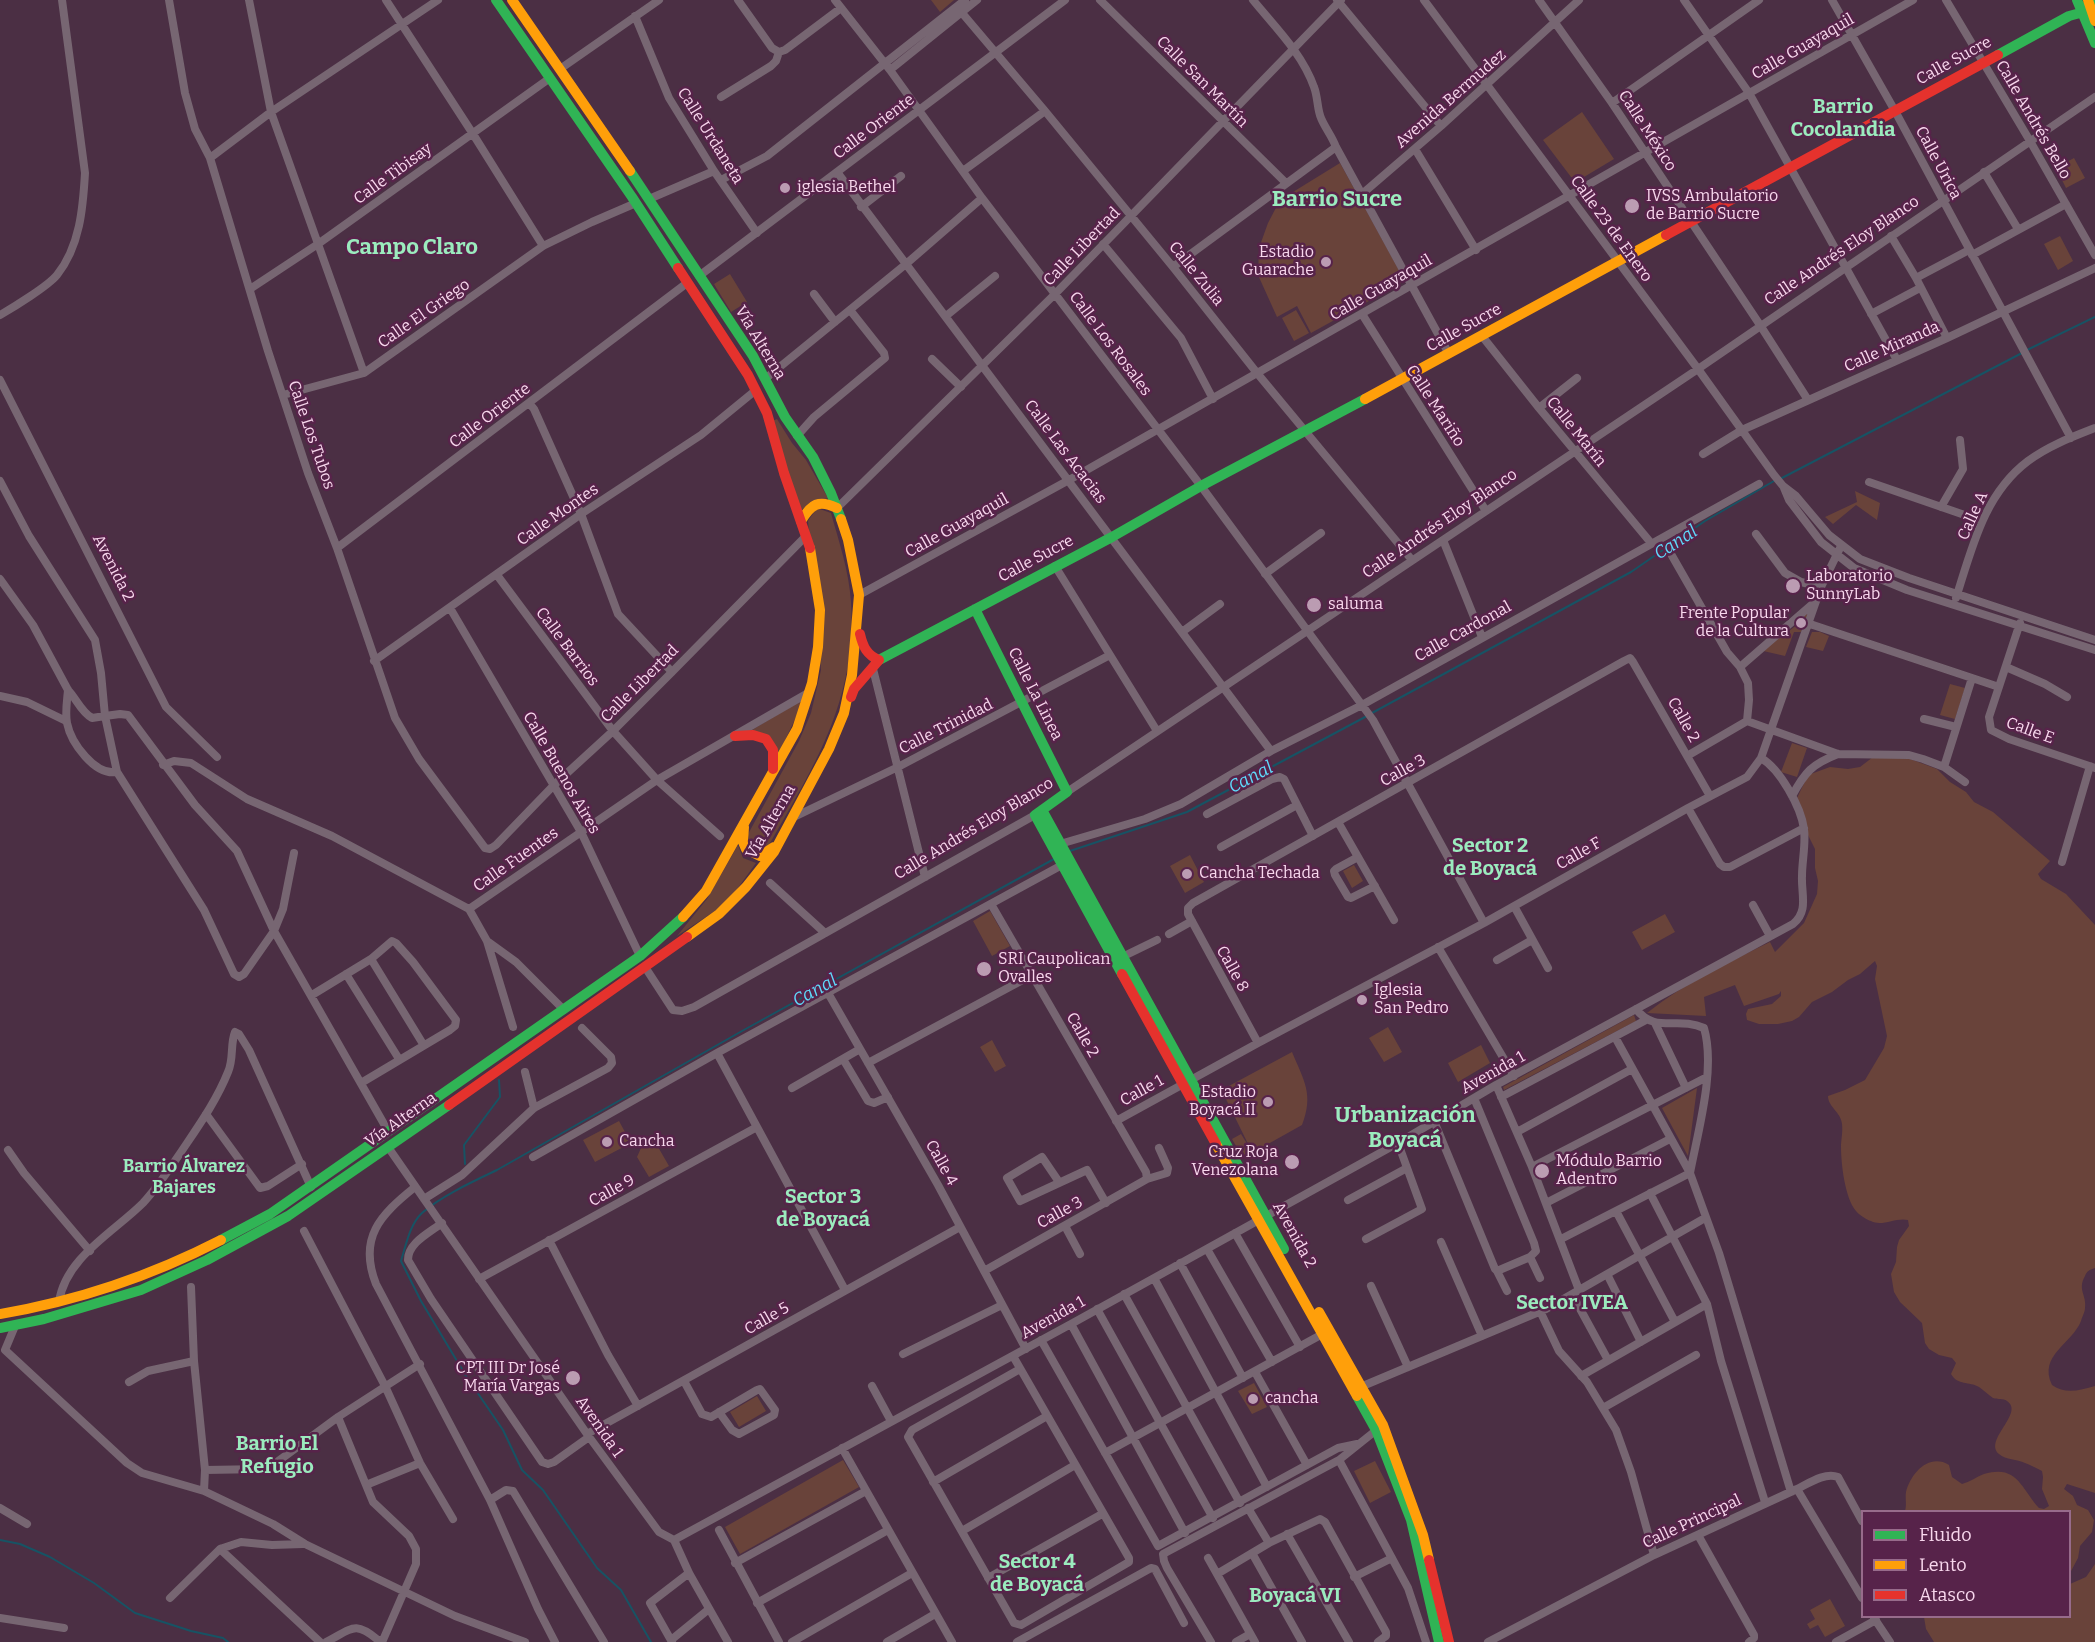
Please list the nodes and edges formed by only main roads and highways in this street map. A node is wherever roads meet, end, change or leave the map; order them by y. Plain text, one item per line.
1 (496, 0) edge
2 (512, 0) edge
3 (2084, 3) edge
4 (2095, 21) edge
5 (2095, 43) edge
6 (837, 508) junction
7 (801, 521) junction
8 (975, 609) junction
9 (856, 617) junction
10 (875, 664) junction
11 (843, 713) junction
12 (735, 736) road end
13 (771, 777) junction
14 (1067, 792) joint
15 (746, 821) junction
16 (779, 841) junction
17 (1064, 863) junction
18 (1186, 1082) junction
19 (0, 1314) edge
20 (0, 1328) edge
21 (1380, 1428) junction
22 (1438, 1642) edge
23 (1449, 1642) edge

1 - 7 main road, Vía Alterna
2 - 6 main road, Vía Alterna
3 - 4 main road
3 - 5 main road
3 - 8 main road, Calle Sucre
6 - 7 main road
6 - 9 main road, Vía Alterna
7 - 13 main road, Vía Alterna
8 - 10 main road, Calle Sucre
8 - 14 main road, Calle La Linea
9 - 10 main road
9 - 11 main road, Vía Alterna
10 - 11 main road
11 - 16 main road, Vía Alterna
12 - 13 main road
13 - 15 main road, Vía Alterna
14 - 17 main road, Calle Andrés Eloy Blanco
15 - 16 main road
15 - 19 main road, Vía Alterna
16 - 20 main road, Vía Alterna
17 - 18 main road, Avenida 2
17 - 18 main road, Avenida 2
18 - 21 main road, Avenida 2
21 - 22 main road, Avenida 2
21 - 23 main road, Avenida 2

